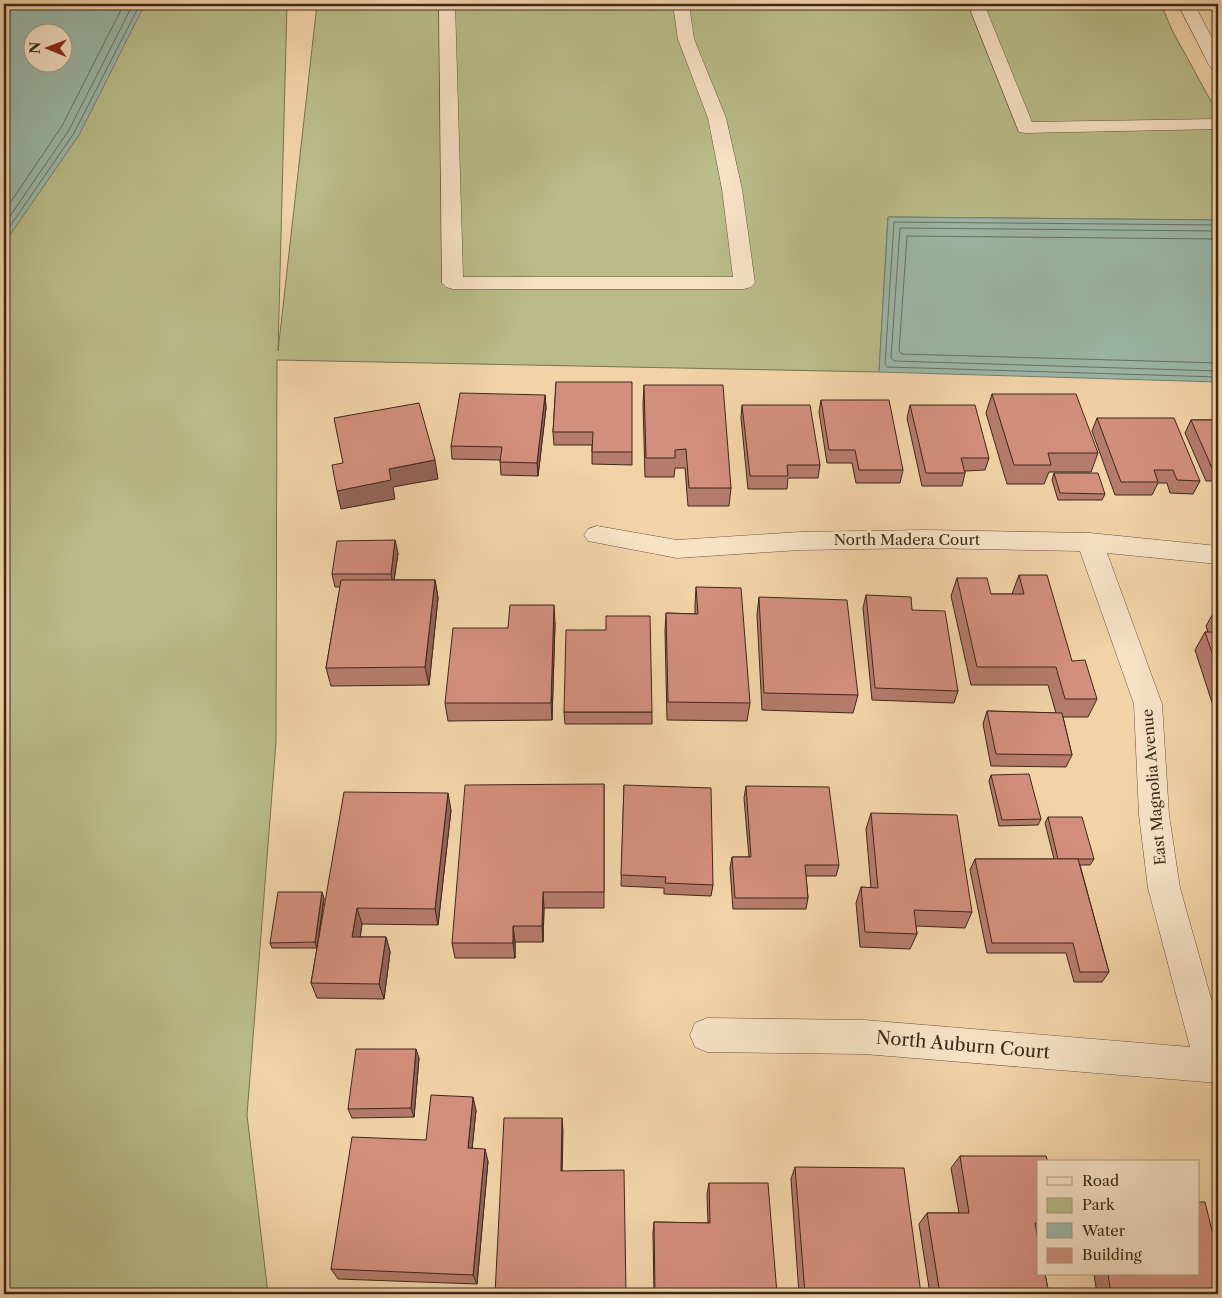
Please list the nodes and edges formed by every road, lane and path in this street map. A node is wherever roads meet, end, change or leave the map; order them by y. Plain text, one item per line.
1 (446, 4) edge
2 (681, 4) edge
3 (976, 4) edge
4 (1186, 4) edge
5 (1218, 65) edge
6 (1218, 124) edge
7 (597, 534) dead end
8 (1090, 542) junction
9 (1218, 555) edge
10 (707, 1036) dead end
11 (1216, 1066) edge

1 - 2 street
3 - 6 street
4 - 5 street
7 - 8 street, North Madera Court
8 - 9 street, North Madera Court
8 - 11 street, East Magnolia Avenue
10 - 11 street, North Auburn Court

